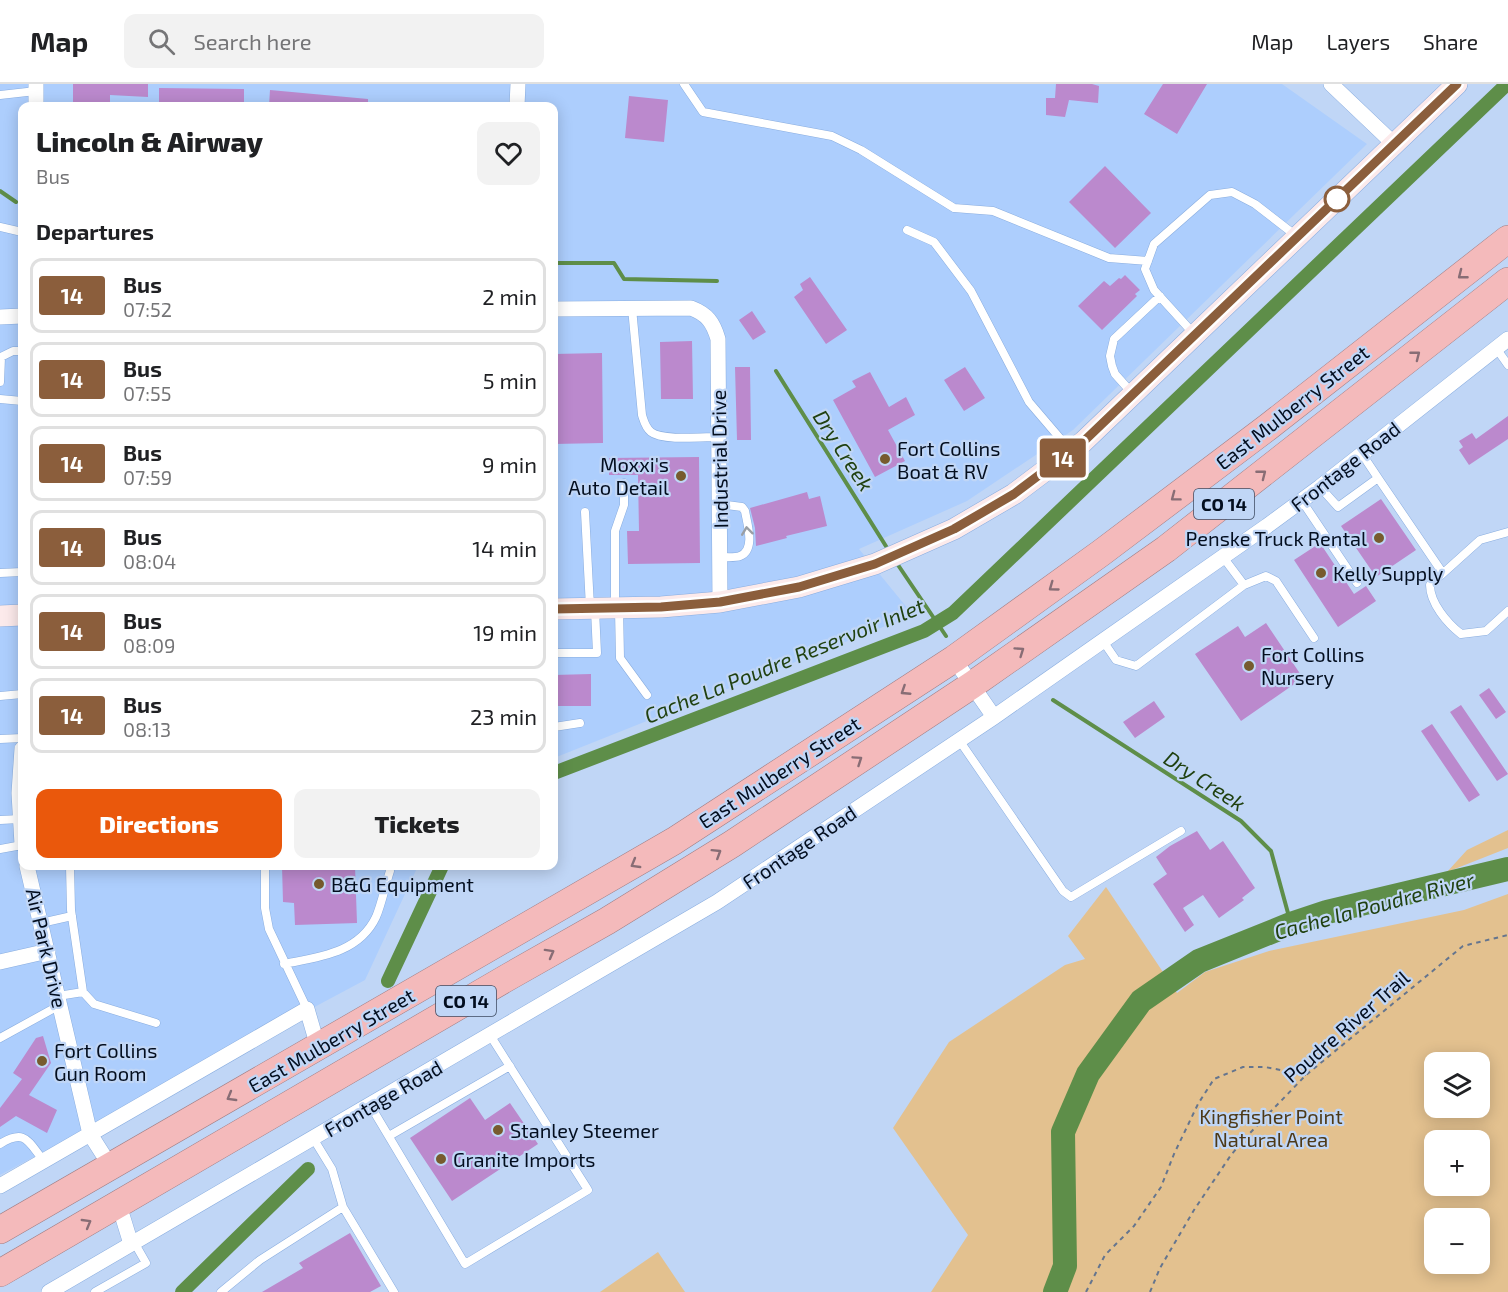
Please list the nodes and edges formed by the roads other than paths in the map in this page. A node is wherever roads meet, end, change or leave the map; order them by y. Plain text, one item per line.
1 (518, 84) edge
2 (684, 84) edge
3 (1331, 84) edge
4 (1456, 84) edge
5 (36, 94) edge
6 (0, 95) edge
7 (516, 102) edge
8 (1394, 144) junction
9 (0, 227) edge
10 (907, 230) dead end
11 (18, 231) edge
12 (1298, 237) junction
13 (1508, 239) edge
14 (1148, 261) junction
15 (1508, 281) edge
16 (1160, 296) junction
17 (558, 309) edge
18 (632, 309) junction
19 (18, 316) edge
20 (0, 317) edge
21 (1195, 335) junction
22 (1502, 343) edge
23 (18, 351) edge
24 (1508, 365) edge
25 (0, 382) edge
26 (1133, 395) junction
27 (0, 399) edge
28 (18, 401) edge
29 (719, 437) junction
30 (1071, 451) junction
31 (1362, 454) junction
32 (1378, 478) junction
33 (624, 483) dead end
34 (1320, 487) junction
35 (1302, 501) junction
36 (719, 504) junction
37 (585, 512) dead end
38 (1508, 532) edge
39 (720, 557) junction
40 (1223, 557) junction
41 (18, 572) edge
42 (1442, 572) junction
43 (0, 573) edge
44 (1357, 583) dead end
45 (1244, 585) junction
46 (720, 602) junction
47 (605, 608) junction
48 (558, 609) edge
49 (1508, 611) edge
50 (18, 615) edge
51 (0, 616) edge
52 (1314, 638) dead end
53 (1102, 641) junction
54 (558, 652) edge
55 (954, 659) junction
56 (972, 685) junction
57 (18, 694) edge
58 (647, 695) dead end
59 (0, 696) edge
60 (994, 717) junction
61 (580, 723) dead end
62 (558, 726) edge
63 (18, 738) edge
64 (0, 739) edge
65 (959, 740) junction
66 (18, 819) edge
67 (0, 820) edge
68 (1181, 831) dead end
69 (18, 845) edge
70 (0, 849) edge
71 (28, 870) edge
72 (70, 870) edge
73 (265, 870) edge
74 (390, 870) edge
75 (72, 916) junction
76 (41, 923) junction
77 (48, 951) junction
78 (0, 962) edge
79 (284, 964) junction
80 (510, 976) junction
81 (83, 992) junction
82 (59, 1001) junction
83 (306, 1009) junction
84 (156, 1023) dead end
85 (490, 1035) junction
86 (0, 1038) edge
87 (318, 1047) junction
88 (510, 1066) junction
89 (370, 1105) junction
90 (90, 1134) junction
91 (389, 1136) junction
92 (313, 1138) junction
93 (0, 1144) edge
94 (44, 1161) junction
95 (111, 1167) junction
96 (0, 1186) edge
97 (119, 1205) junction
98 (343, 1207) junction
99 (0, 1230) edge
100 (133, 1243) junction
101 (0, 1262) edge
102 (0, 1273) edge
103 (49, 1292) edge
104 (95, 1292) edge
105 (220, 1292) edge
106 (394, 1292) edge

1 - 7 street
2 - 14 lane
3 - 8 street
4 - 8 street
5 - 6 lane
8 - 12 street
9 - 11 lane
10 - 30 lane
12 - 14 lane
12 - 21 street
13 -> 55 highway, East Mulberry Street / CO 14
14 - 16 lane
56 -> 15 highway, East Mulberry Street / CO 14
16 - 21 lane
16 - 26 lane
17 - 18 street
18 - 29 lane
18 - 29 street, Industrial Drive
19 - 20 street
21 - 26 street
22 - 24 lane
22 - 31 street, Frontage Road
23 - 25 lane
26 - 30 street
27 - 28 lane
29 - 36 street, Industrial Drive
30 - 46 street
31 - 32 lane
31 - 34 street, Frontage Road
32 - 34 lane
32 - 42 lane
33 - 47 lane
34 - 35 street, Frontage Road
35 - 40 street, Frontage Road
35 - 44 lane
36 - 39 street, Industrial Drive
39 -> 36 lane
37 - 47 lane
38 - 42 lane
39 - 46 street, Industrial Drive
40 - 45 lane
40 - 53 street, Frontage Road
41 - 43 lane
42 - 49 lane
45 - 52 lane
45 - 53 lane
46 - 47 street
47 - 48 street
47 - 54 lane
47 - 58 lane
50 - 51 street
53 - 60 street, Frontage Road
55 - 56 street
55 -> 87 highway, East Mulberry Street / CO 14
56 - 60 street
80 -> 56 highway, East Mulberry Street / CO 14
57 - 59 lane
60 - 65 street, Frontage Road
61 - 62 lane
63 - 64 lane
65 - 68 lane
65 - 85 street, Frontage Road
66 - 67 lane
69 - 70 lane
71 - 76 street, Air Park Drive
72 - 75 lane
73 - 79 lane
74 - 79 lane
75 - 76 lane
75 - 81 lane
76 - 77 street, Air Park Drive
77 - 78 street
77 - 82 street, Air Park Drive
79 - 83 lane
80 - 95 highway
80 - 97 highway, East Mulberry Street / CO 14
81 - 82 lane
81 - 84 lane
82 - 86 lane
82 - 90 street, Air Park Drive
83 - 87 street
83 - 90 street
85 - 88 lane
85 - 89 street, Frontage Road
87 -> 95 highway, East Mulberry Street / CO 14
88 - 91 lane
88 - 91 lane
89 - 91 lane
89 - 92 street, Frontage Road
90 - 94 street
90 - 95 street, Air Park Drive
92 - 98 lane
92 - 100 street, Frontage Road
93 - 94 lane
94 - 96 street
95 - 99 highway, East Mulberry Street / CO 14
95 - 101 highway
97 - 100 street
102 -> 97 highway, East Mulberry Street / CO 14
98 - 105 lane
98 - 106 lane
100 - 103 street, Frontage Road
100 - 104 lane

